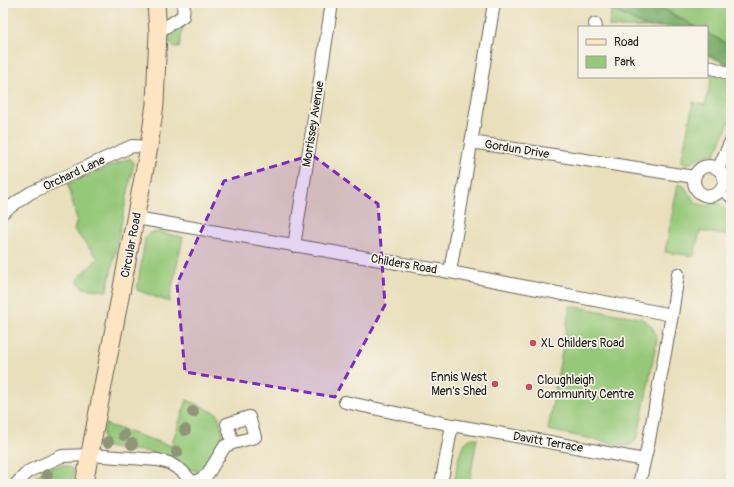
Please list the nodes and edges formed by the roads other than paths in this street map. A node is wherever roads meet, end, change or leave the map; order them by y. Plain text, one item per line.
1 (156, 3) edge
2 (184, 3) edge
3 (332, 3) edge
4 (494, 3) edge
5 (158, 32) junction
6 (708, 66) edge
7 (731, 76) edge
8 (731, 141) edge
9 (471, 142) junction
10 (149, 147) junction
11 (718, 168) junction
12 (694, 178) junction
13 (721, 191) junction
14 (731, 201) edge
15 (3, 212) edge
16 (136, 218) junction
17 (294, 246) junction
18 (450, 272) junction
19 (678, 274) dead end
20 (672, 315) junction
21 (345, 402) dead end
22 (452, 425) junction
23 (233, 443) dead end
24 (90, 455) junction
25 (644, 460) junction
26 (16, 484) edge
27 (84, 484) edge
28 (194, 484) edge
29 (441, 484) edge
30 (639, 484) edge

1 - 5 main road, Circular Road
2 - 5 street
3 - 17 street, Morrissey Avenue
4 - 9 street
5 - 10 main road, Circular Road
6 - 7 street
8 - 11 street
9 - 12 street, Gordun Drive
9 - 18 street, Gordun Drive
10 - 15 street, Orchard Lane
10 - 16 main road, Circular Road
11 - 12 street
11 - 13 street
12 - 13 street
13 - 14 lane
16 - 17 street, Childers Road
16 - 24 main road, Circular Road
17 - 18 street, Childers Road
18 - 20 street, Childers Road
19 - 20 street
20 - 25 street
21 - 22 street, Davitt Terrace
22 - 25 street, Davitt Terrace
22 - 29 street
23 - 28 street
24 - 26 street
24 - 27 main road, Circular Road
24 - 28 street
25 - 30 street

